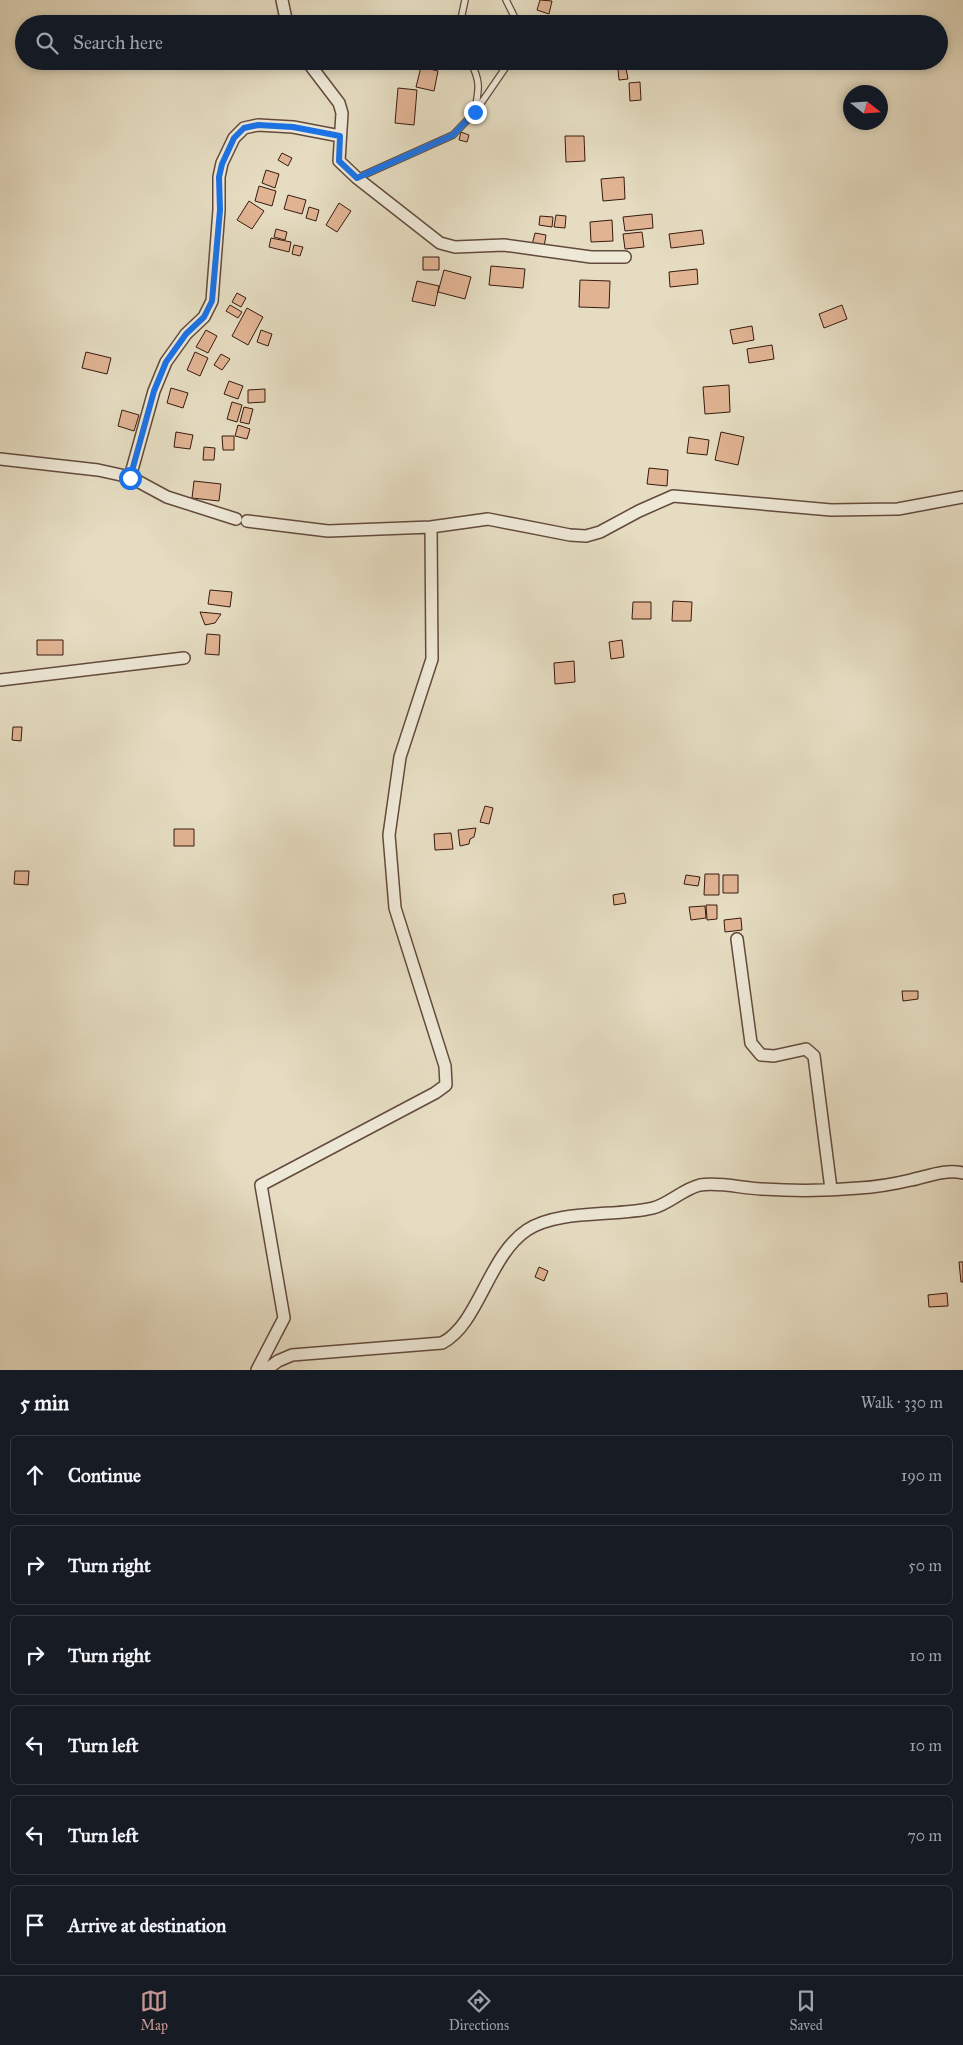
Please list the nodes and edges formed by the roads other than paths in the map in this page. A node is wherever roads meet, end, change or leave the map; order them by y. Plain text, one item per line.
1 (282, 0) edge
2 (465, 0) edge
3 (506, 0) edge
4 (285, 15) edge
5 (462, 15) edge
6 (514, 15) edge
7 (314, 70) edge
8 (475, 70) edge
9 (504, 70) edge
10 (475, 112) junction
11 (340, 136) junction
12 (357, 178) junction
13 (625, 258) dead end
14 (0, 459) edge
15 (130, 478) junction
16 (963, 498) edge
17 (431, 527) junction
18 (184, 658) dead end
19 (0, 680) edge
20 (737, 939) dead end
21 (963, 1173) edge
22 (831, 1189) junction
23 (257, 1370) edge
24 (266, 1370) edge

1 - 4 street
2 - 5 lane
3 - 6 lane
7 - 11 street
8 - 10 lane
9 - 10 lane
10 - 12 lane
11 - 12 street
11 - 15 street
12 - 13 street
14 - 15 street
15 - 17 street
16 - 17 street
17 - 23 street
18 - 19 street
20 - 22 street
21 - 22 street
22 - 24 street

